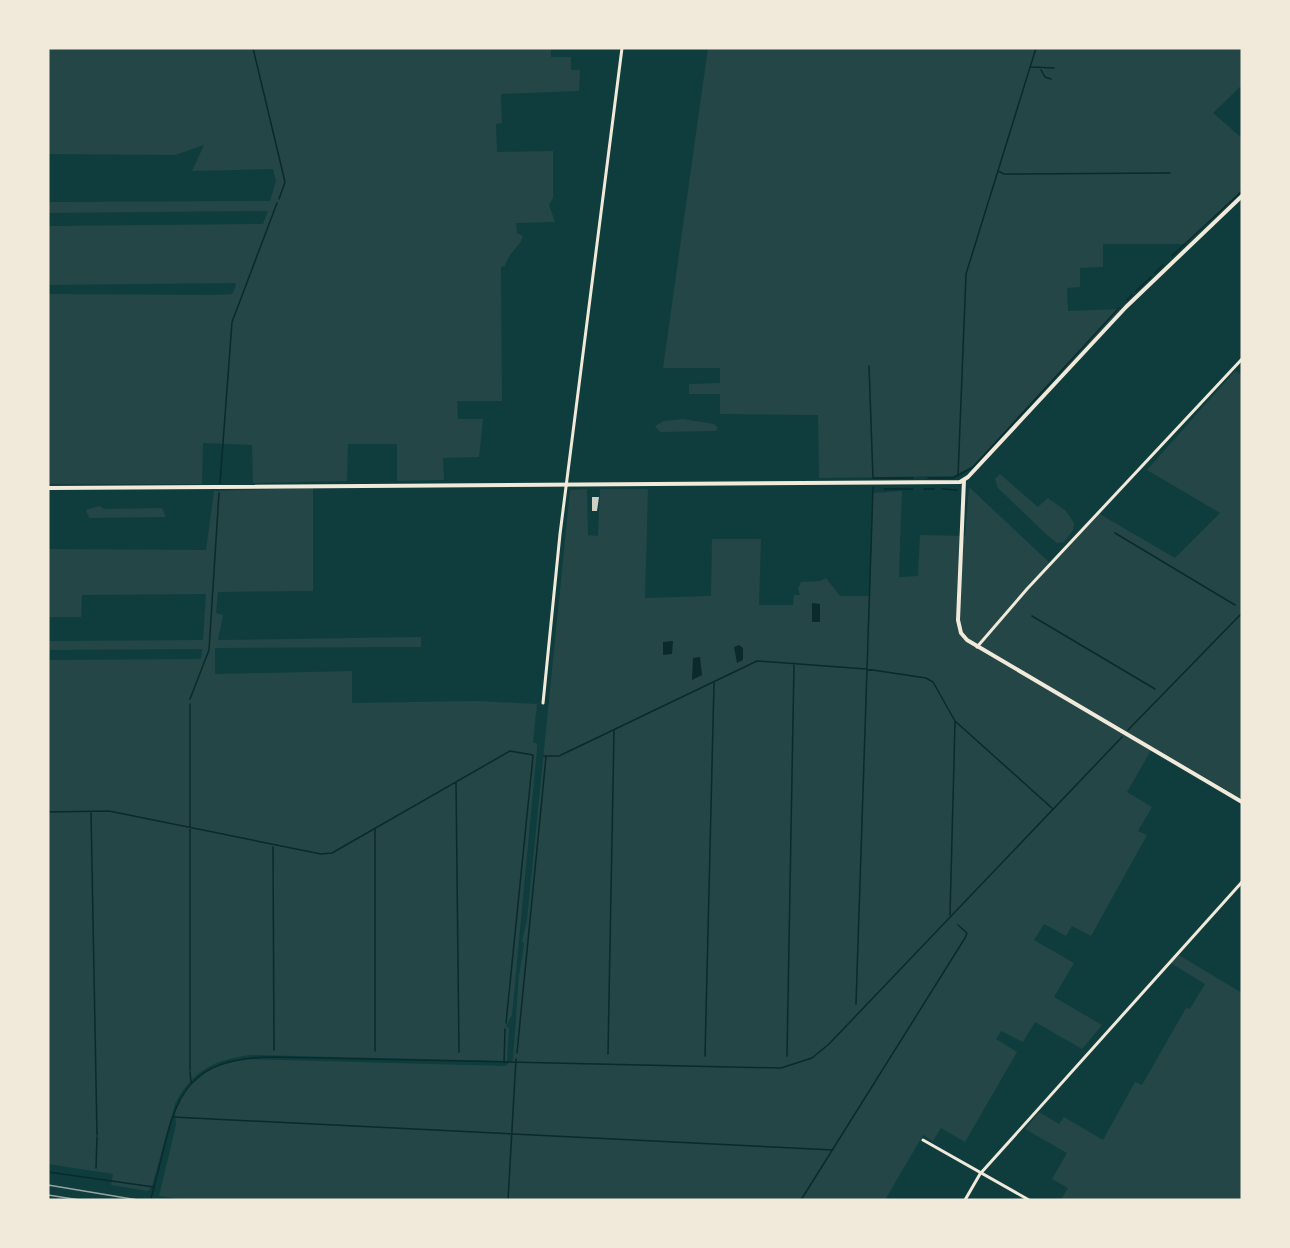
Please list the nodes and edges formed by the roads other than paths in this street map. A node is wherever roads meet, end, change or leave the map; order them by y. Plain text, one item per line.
1 (622, 48) edge
2 (1242, 196) edge
3 (1242, 359) edge
4 (964, 480) junction
5 (567, 484) junction
6 (48, 488) edge
7 (977, 648) junction
8 (543, 703) dead end
9 (1242, 802) edge
10 (1242, 882) edge
11 (923, 1140) dead end
12 (980, 1174) junction
13 (965, 1200) edge
14 (1029, 1200) edge

1 - 5 street
2 - 4 street
3 - 7 street
4 - 5 street
4 - 7 street
5 - 6 street
5 - 8 street
7 - 9 street
10 - 12 street
11 - 12 street
12 - 13 street
12 - 14 street

